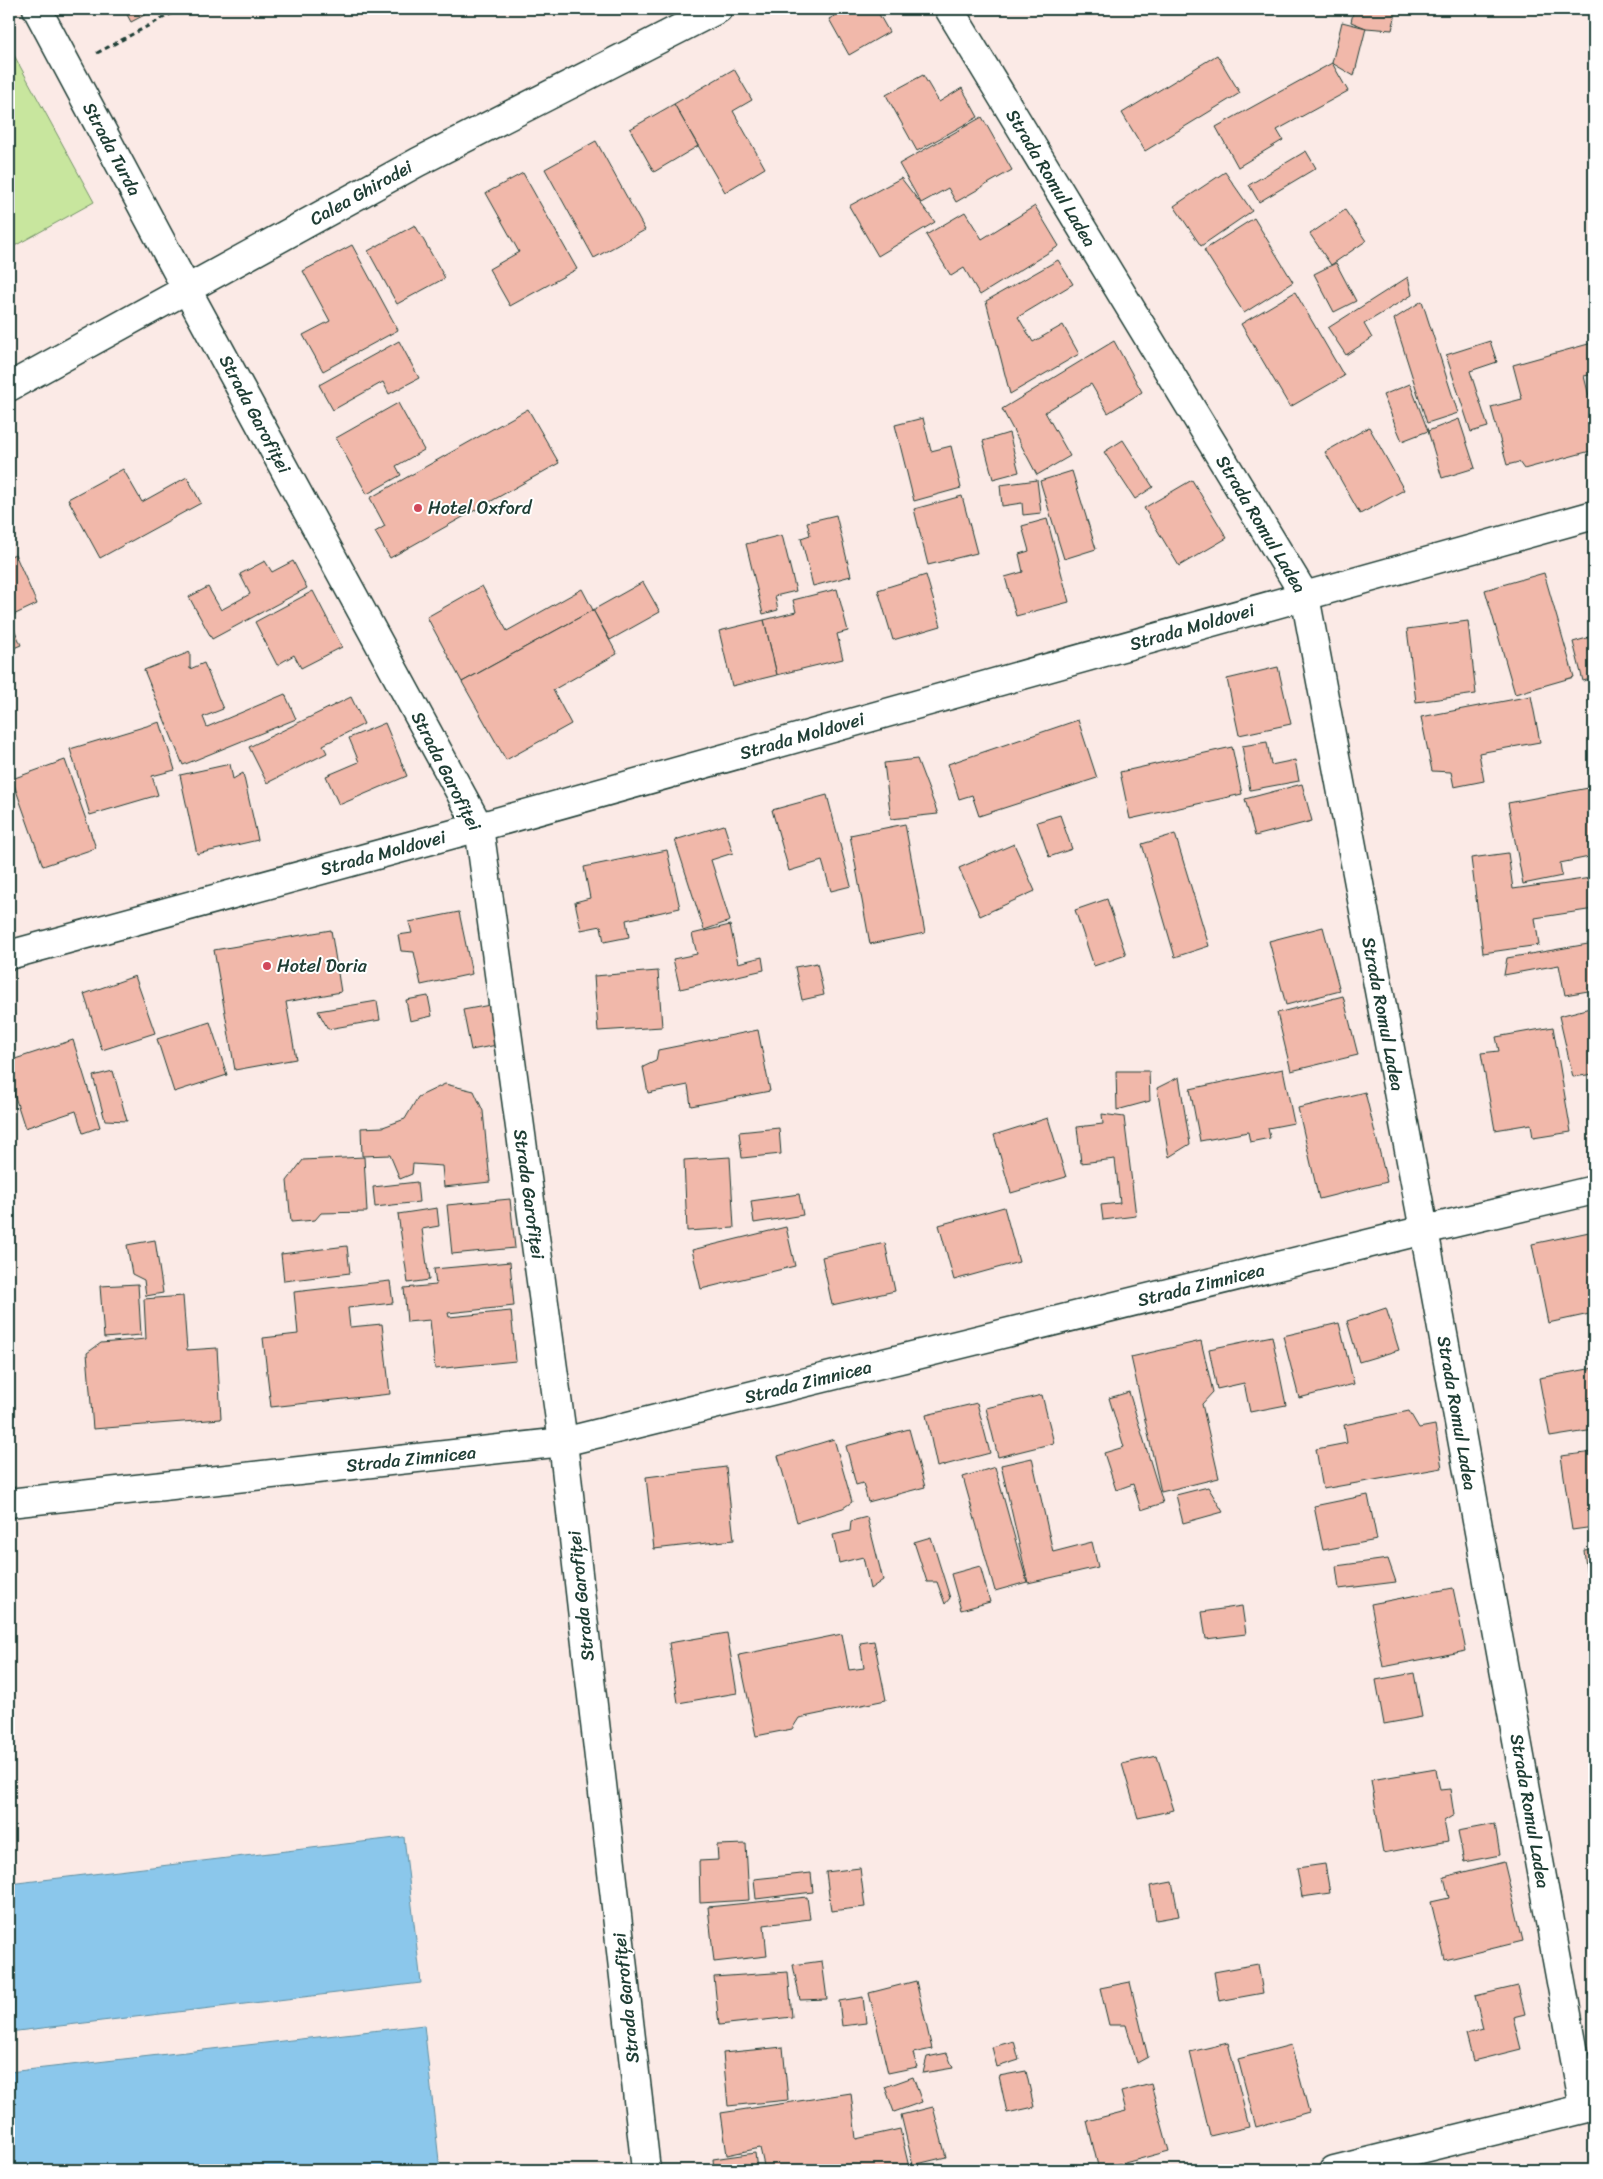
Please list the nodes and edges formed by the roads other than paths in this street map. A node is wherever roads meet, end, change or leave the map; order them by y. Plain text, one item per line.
1 (37, 9) edge
2 (718, 9) edge
3 (949, 9) edge
4 (186, 288) junction
5 (9, 387) edge
6 (1594, 515) edge
7 (1305, 596) junction
8 (479, 827) junction
9 (9, 955) edge
10 (1594, 1190) edge
11 (1424, 1230) junction
12 (564, 1442) junction
13 (9, 1503) edge
14 (1589, 2107) edge
15 (646, 2170) edge
16 (1334, 2170) edge

1 - 4 street, Strada Turda
2 - 4 street, Calea Ghirodei
3 - 7 street, Strada Romul Ladea
4 - 5 street, Calea Ghirodei
4 - 8 street, Strada Garofiței
6 - 7 street, Strada Moldovei
7 - 8 street, Strada Moldovei
7 - 11 street, Strada Romul Ladea
8 - 9 street, Strada Moldovei
8 - 12 street, Strada Garofiței
10 - 11 street, Strada Zimnicea
11 - 12 street, Strada Zimnicea
11 - 14 street, Strada Romul Ladea
12 - 13 street, Strada Zimnicea
12 - 15 street, Strada Garofiței
14 - 16 street

